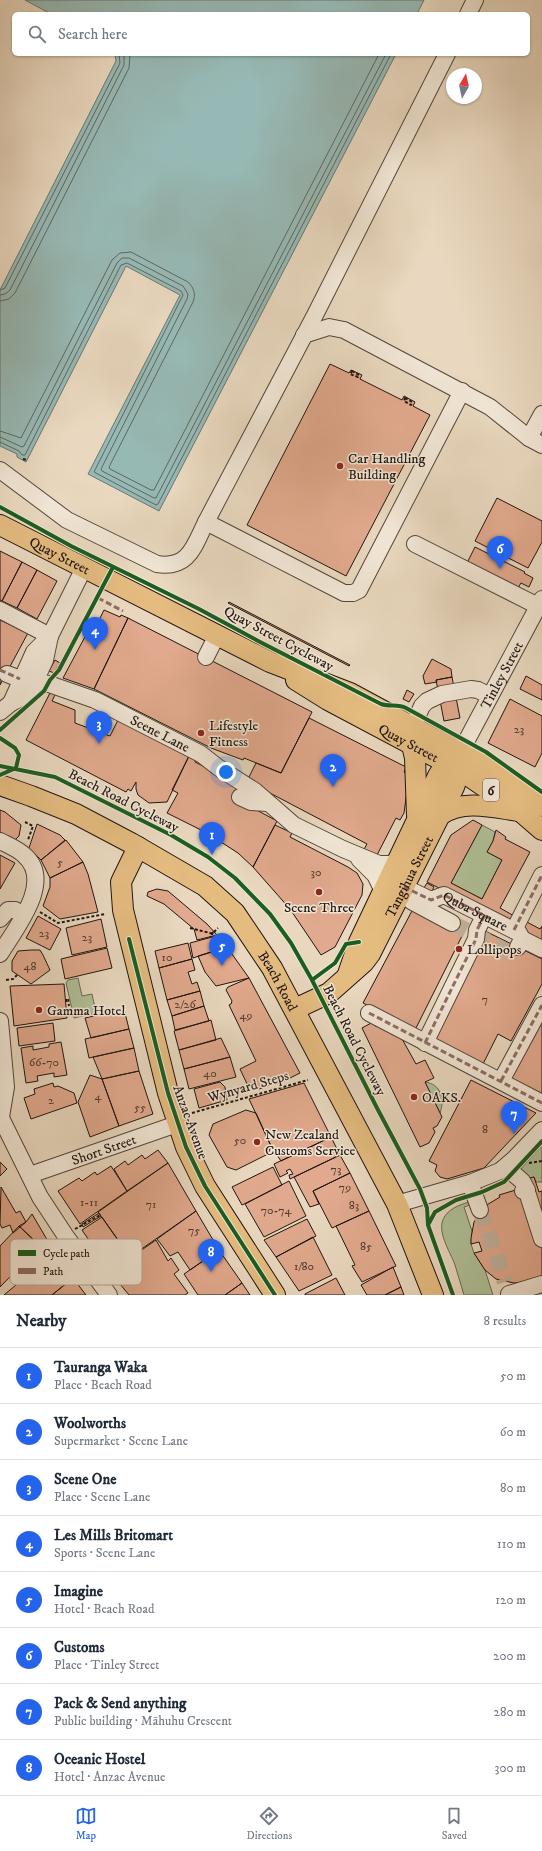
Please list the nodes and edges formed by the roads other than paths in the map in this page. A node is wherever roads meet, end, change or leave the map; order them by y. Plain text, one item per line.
1 (475, 0) edge
2 (469, 12) edge
3 (446, 56) edge
4 (304, 335) junction
5 (462, 391) junction
6 (542, 414) edge
7 (535, 442) edge
8 (0, 470) edge
9 (206, 522) junction
10 (0, 525) edge
11 (415, 544) dead end
12 (84, 568) junction
13 (540, 603) edge
14 (0, 610) edge
15 (217, 635) junction
16 (50, 636) junction
17 (206, 657) dead end
18 (21, 678) junction
19 (490, 696) junction
20 (5, 708) edge
21 (412, 735) junction
22 (456, 761) junction
23 (0, 785) edge
24 (240, 797) dead end
25 (268, 803) junction
26 (542, 806) edge
27 (520, 811) junction
28 (440, 815) junction
29 (418, 817) junction
30 (542, 830) edge
31 (0, 841) edge
32 (138, 847) junction
33 (355, 856) junction
34 (398, 861) junction
35 (542, 875) edge
36 (396, 891) junction
37 (29, 912) junction
38 (488, 918) junction
39 (0, 919) edge
40 (452, 923) tunnel mouth
41 (518, 939) junction
42 (542, 949) edge
43 (0, 954) edge
44 (542, 1005) edge
45 (295, 1009) junction
46 (370, 1013) dead end
47 (0, 1021) edge
48 (425, 1043) junction
49 (501, 1082) junction
50 (542, 1103) edge
51 (0, 1117) edge
52 (185, 1118) junction
53 (542, 1130) edge
54 (510, 1170) junction
55 (30, 1175) junction
56 (470, 1183) junction
57 (396, 1204) junction
58 (480, 1210) tunnel mouth
59 (69, 1239) edge
60 (542, 1239) edge
61 (102, 1285) edge
62 (109, 1295) edge
63 (275, 1295) edge
64 (433, 1295) edge

1 - 2 street
3 - 4 street
4 - 5 street
4 - 9 street
5 - 7 street
5 - 9 street
6 - 7 street
8 - 9 street
10 - 12 main road, Quay Street / 6
11 - 13 street
12 - 15 main road, Quay Street / 6
12 - 16 street
13 - 19 street, Tinley Street
14 - 16 street
15 - 17 street
15 - 21 main road, Quay Street / 6
16 - 18 street
18 - 20 street
18 - 25 street, Scene Lane
19 - 21 street
19 - 22 street, Tinley Street
21 - 22 main road, Quay Street / 6
21 - 29 main road
22 - 26 main road, Quay Street / 6
22 - 27 main road, Quay Street / 6
22 - 28 main road, Tangihua Street
22 - 29 main road, Tangihua Street
23 - 32 main road, Beach Road
24 - 25 street
25 - 33 street, Scene Lane
27 - 28 main road
27 - 30 main road, Quay Street / 6
28 - 36 main road, Tangihua Street
29 - 34 main road, Tangihua Street
31 - 37 street
32 - 45 main road, Beach Road
32 - 52 main road, Anzac Avenue
33 - 34 street, Scene Lane
33 - 36 street, Scene Lane
34 - 36 main road, Tangihua Street
35 - 41 street
36 - 38 street, Quba Square
36 - 40 street
36 - 45 main road, Tangihua Street
37 - 39 street
37 - 43 street
38 - 41 street, Quba Square
38 - 48 street
41 - 42 street, Quba Square
44 - 49 street
45 - 57 main road, Beach Road
46 - 48 street
47 - 51 street
48 - 49 street
49 - 50 street
51 - 55 street
52 - 55 street, Short Street
52 - 63 main road, Anzac Avenue
53 - 54 street
54 - 56 street
54 - 60 street
55 - 59 street
56 - 57 street
56 - 58 street
57 - 64 main road, Beach Road
61 - 62 street

